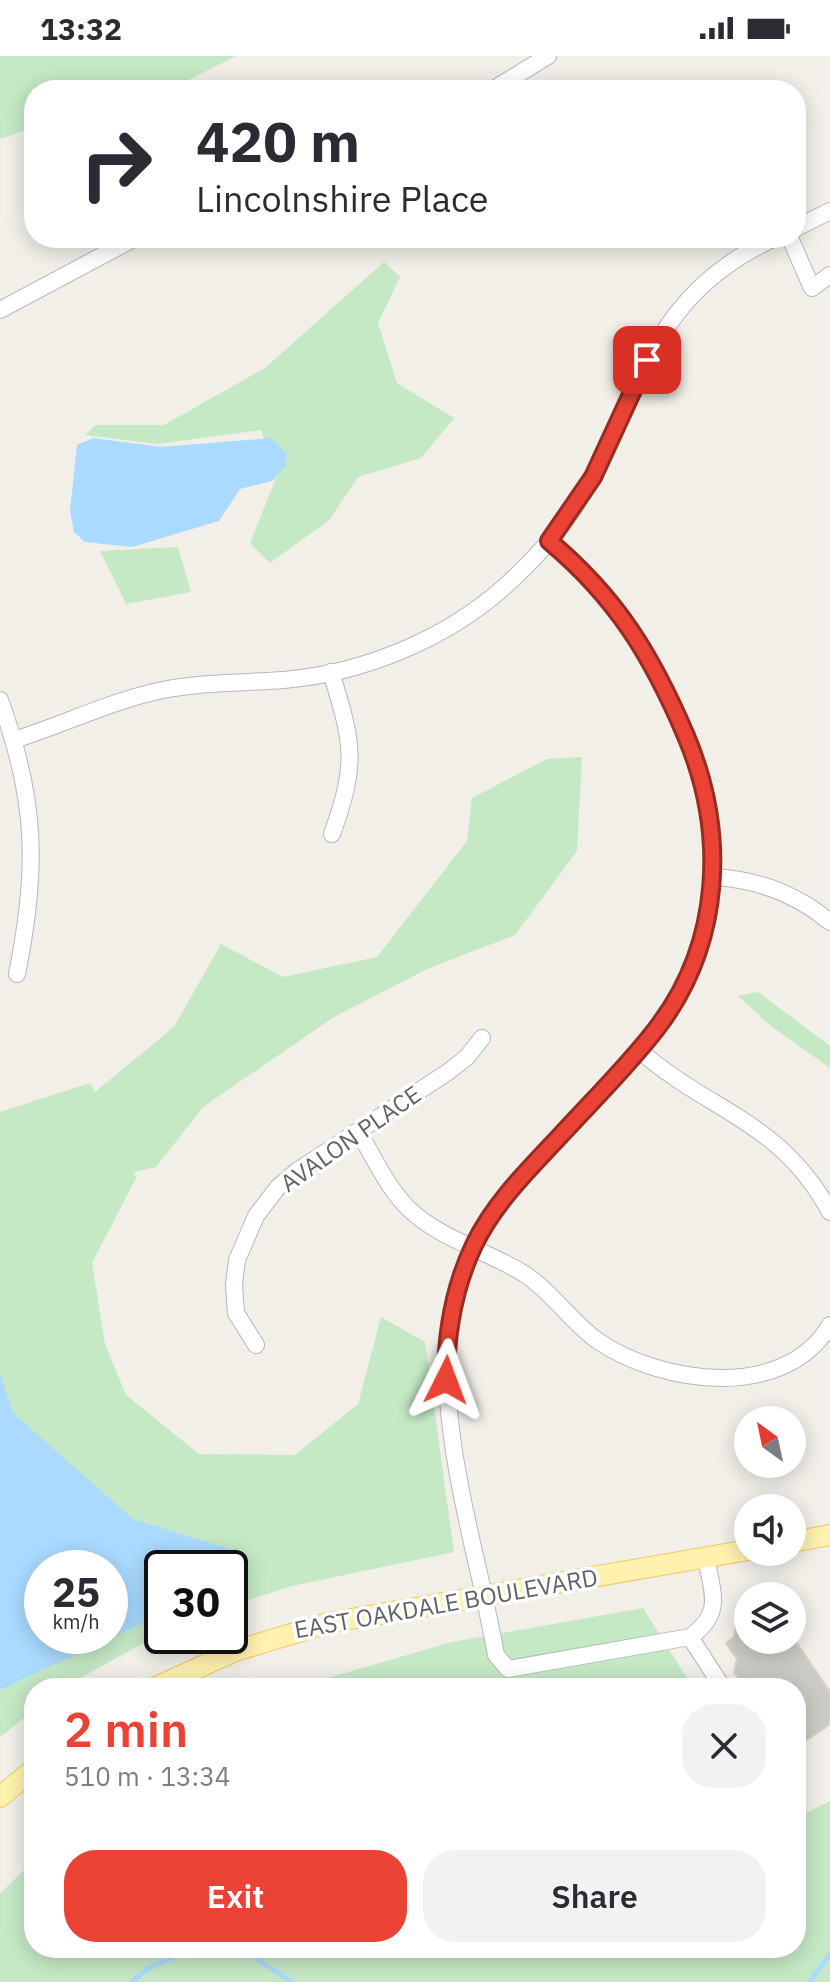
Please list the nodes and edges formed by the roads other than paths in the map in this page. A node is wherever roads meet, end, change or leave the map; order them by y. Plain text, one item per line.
1 (548, 56) edge
2 (508, 80) edge
3 (830, 211) edge
4 (806, 223) edge
5 (116, 248) edge
6 (758, 248) edge
7 (794, 248) edge
8 (830, 275) edge
9 (0, 310) edge
10 (549, 541) junction
11 (331, 672) junction
12 (0, 700) edge
13 (14, 740) junction
14 (332, 834) dead end
15 (713, 877) junction
16 (830, 922) edge
17 (17, 974) dead end
18 (482, 1038) dead end
19 (639, 1050) junction
20 (359, 1133) junction
21 (830, 1212) edge
22 (472, 1248) junction
23 (830, 1325) edge
24 (256, 1345) dead end
25 (830, 1535) edge
26 (806, 1539) edge
27 (734, 1552) edge
28 (706, 1557) junction
29 (486, 1596) junction
30 (690, 1637) junction
31 (175, 1678) edge
32 (717, 1678) edge
33 (24, 1777) edge
34 (0, 1797) edge

1 - 2 street
3 - 4 street
5 - 9 street
6 - 10 street
7 - 8 street
10 - 11 street
10 - 15 street
11 - 13 street
11 - 14 street
12 - 13 street
13 - 17 street
15 - 16 street
15 - 19 street
18 - 20 street, AVALON PLACE
19 - 21 street
19 - 22 street
20 - 22 street
20 - 24 street, AVALON PLACE
22 - 23 street
22 - 29 street
25 - 26 main road
27 - 28 main road, EAST OAKDALE BOULEVARD
28 - 29 main road, EAST OAKDALE BOULEVARD
28 - 30 street
29 - 30 street
29 - 31 main road, EAST OAKDALE BOULEVARD
30 - 32 street
33 - 34 main road

